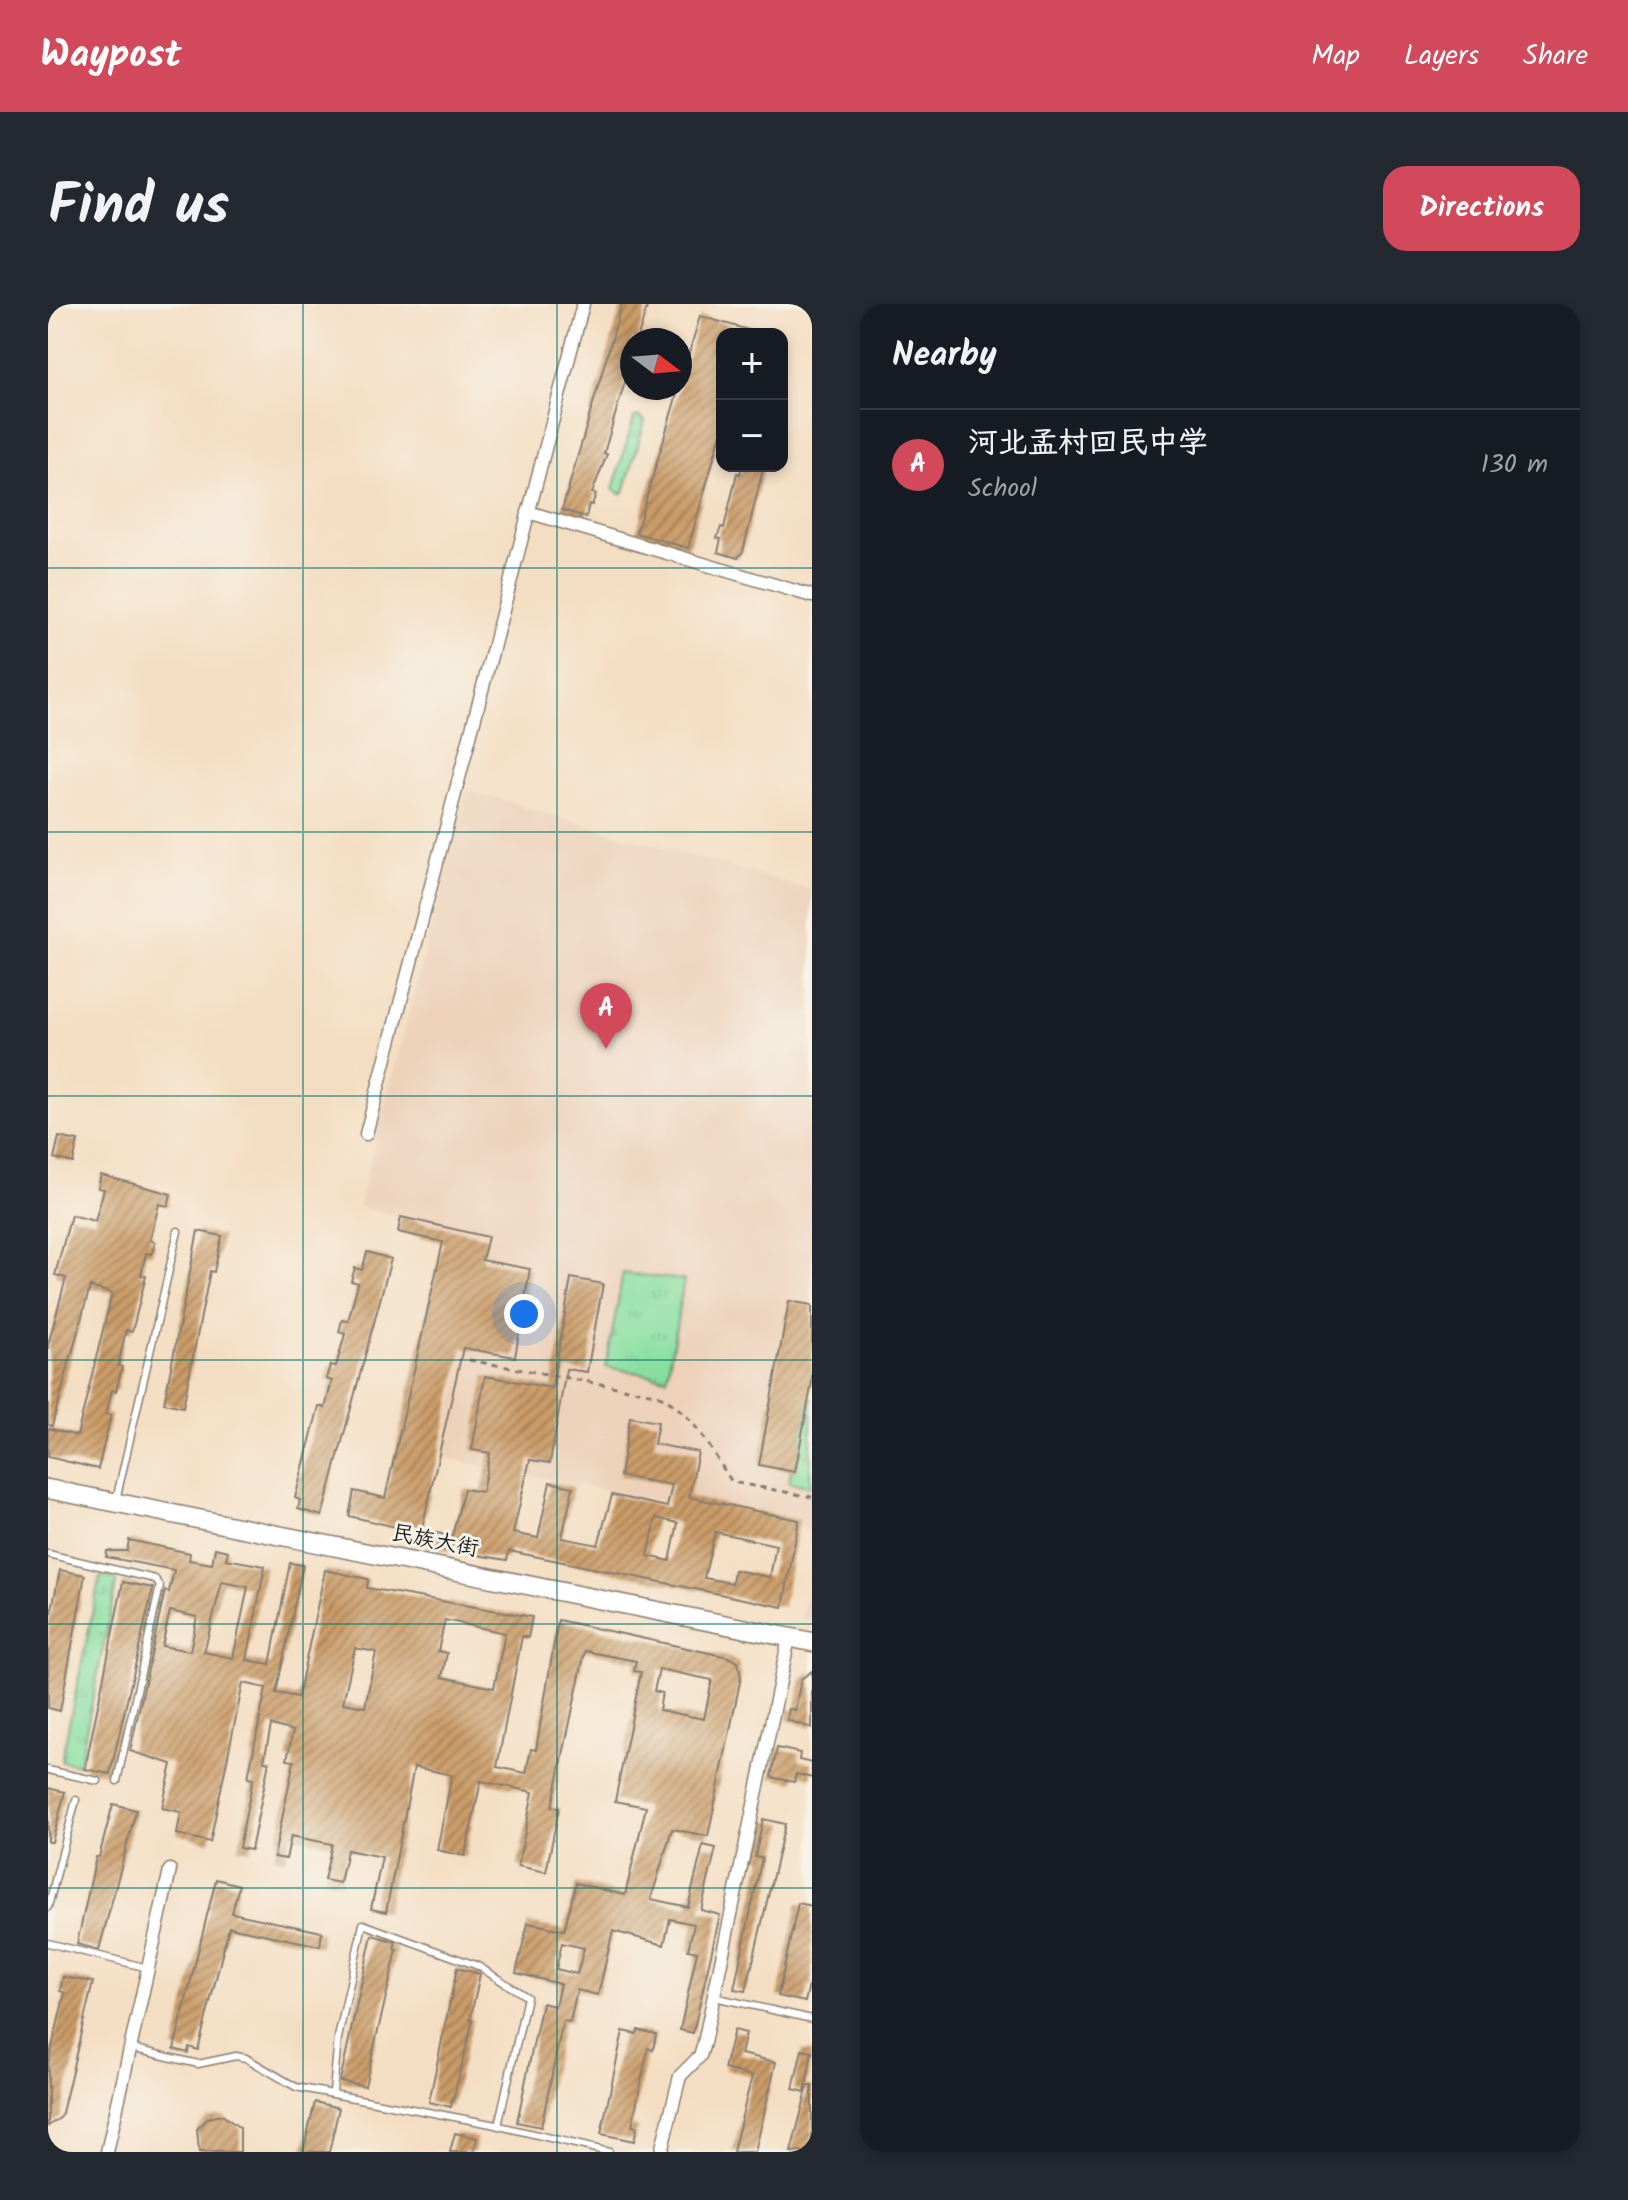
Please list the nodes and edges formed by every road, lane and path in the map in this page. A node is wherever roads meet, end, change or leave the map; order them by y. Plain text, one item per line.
1 (583, 304) edge
2 (528, 512) junction
3 (812, 596) edge
4 (366, 1134) dead end
5 (178, 1231) dead end
6 (469, 1360) dead end
7 (48, 1489) edge
8 (812, 1497) edge
9 (115, 1503) junction
10 (48, 1554) edge
11 (789, 1638) junction
12 (812, 1642) edge
13 (48, 1770) edge
14 (98, 1781) dead end
15 (117, 1781) dead end
16 (76, 1800) dead end
17 (170, 1870) dead end
18 (48, 1907) edge
19 (48, 1945) edge
20 (148, 1968) junction
21 (714, 1997) junction
22 (812, 2019) edge
23 (130, 2048) junction
24 (333, 2092) junction
25 (498, 2126) junction
26 (107, 2152) edge
27 (609, 2152) edge
28 (661, 2152) edge

1 - 2 street
2 - 3 street
2 - 4 street
5 - 9 lane
6 - 8 path
7 - 9 main road, 民族大街
9 - 11 main road, 民族大街
10 - 15 lane
11 - 12 main road, 民族大街
11 - 21 street
13 - 14 lane
16 - 18 lane
17 - 20 street
19 - 20 lane
20 - 23 street
21 - 22 lane
21 - 28 street
23 - 24 lane
23 - 26 street
24 - 25 lane
24 - 25 lane
25 - 27 lane

